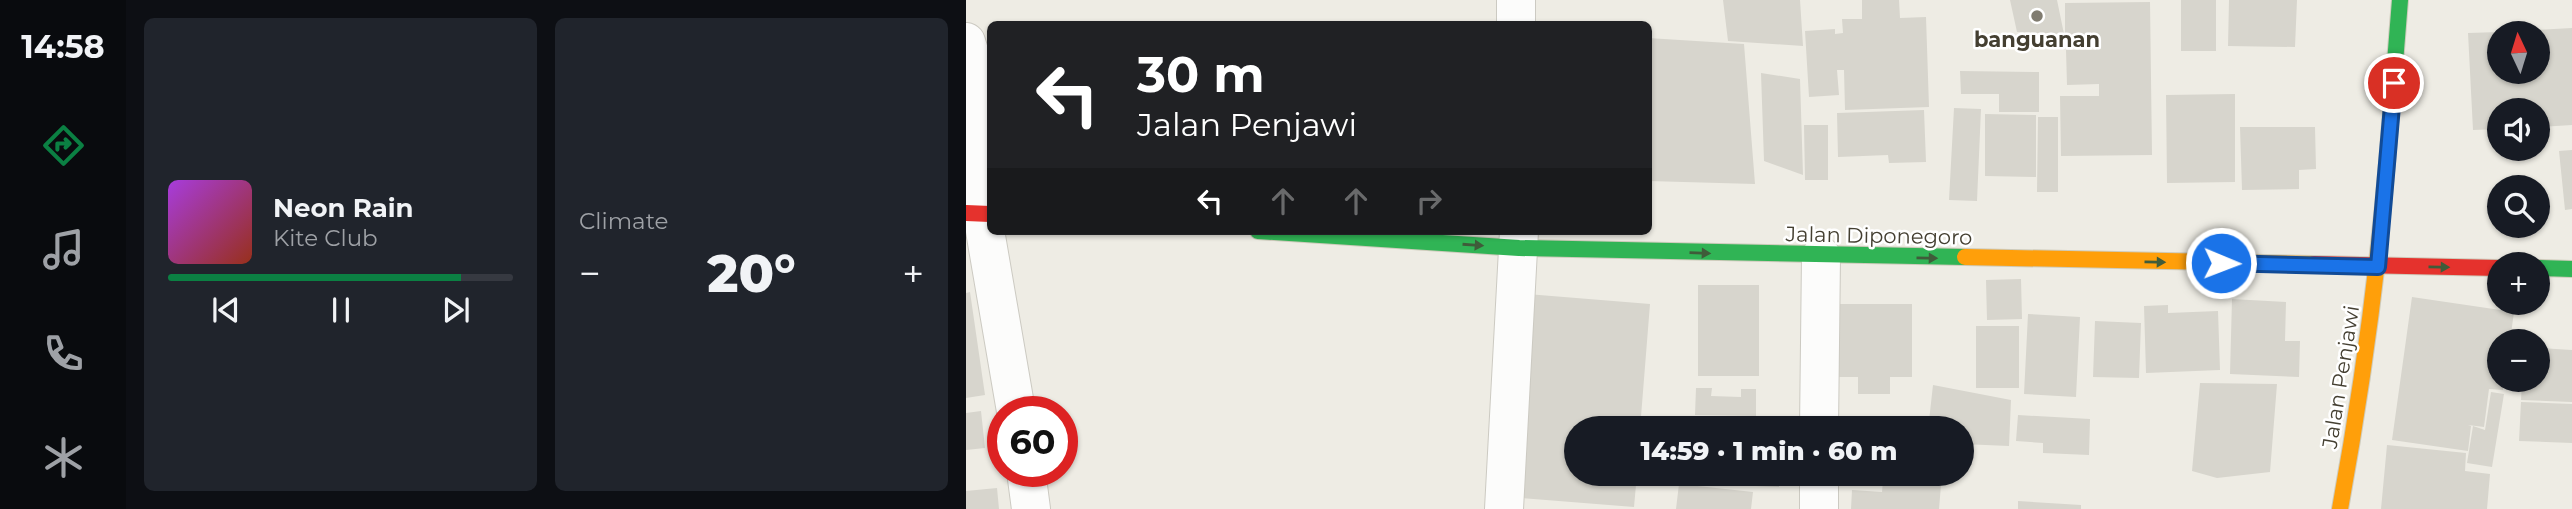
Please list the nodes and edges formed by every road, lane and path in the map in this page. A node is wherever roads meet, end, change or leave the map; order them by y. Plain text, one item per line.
1 (1516, 0) edge
2 (2400, 0) edge
3 (1516, 21) edge
4 (966, 42) edge
5 (980, 213) edge
6 (1388, 235) edge
7 (1519, 239) edge
8 (1821, 256) junction
9 (2378, 267) junction
10 (2487, 268) edge
11 (2550, 268) edge
12 (2572, 269) edge
13 (1013, 396) edge
14 (1819, 416) edge
15 (1819, 486) edge
16 (1028, 487) edge
17 (1031, 509) edge
18 (1504, 509) edge
19 (1819, 509) edge
20 (2340, 509) edge

1 - 3 street
2 - 9 main road, Jalan Penjawi
4 - 5 street
5 - 13 street
6 -> 7 main road, Jalan Diponegoro
7 -> 8 main road, Jalan Diponegoro
7 - 18 street
8 -> 9 main road, Jalan Diponegoro
8 - 14 street
9 -> 10 main road, Jalan Diponegoro
9 - 20 main road, Jalan Penjawi
11 - 12 main road
15 - 19 street
16 - 17 street

